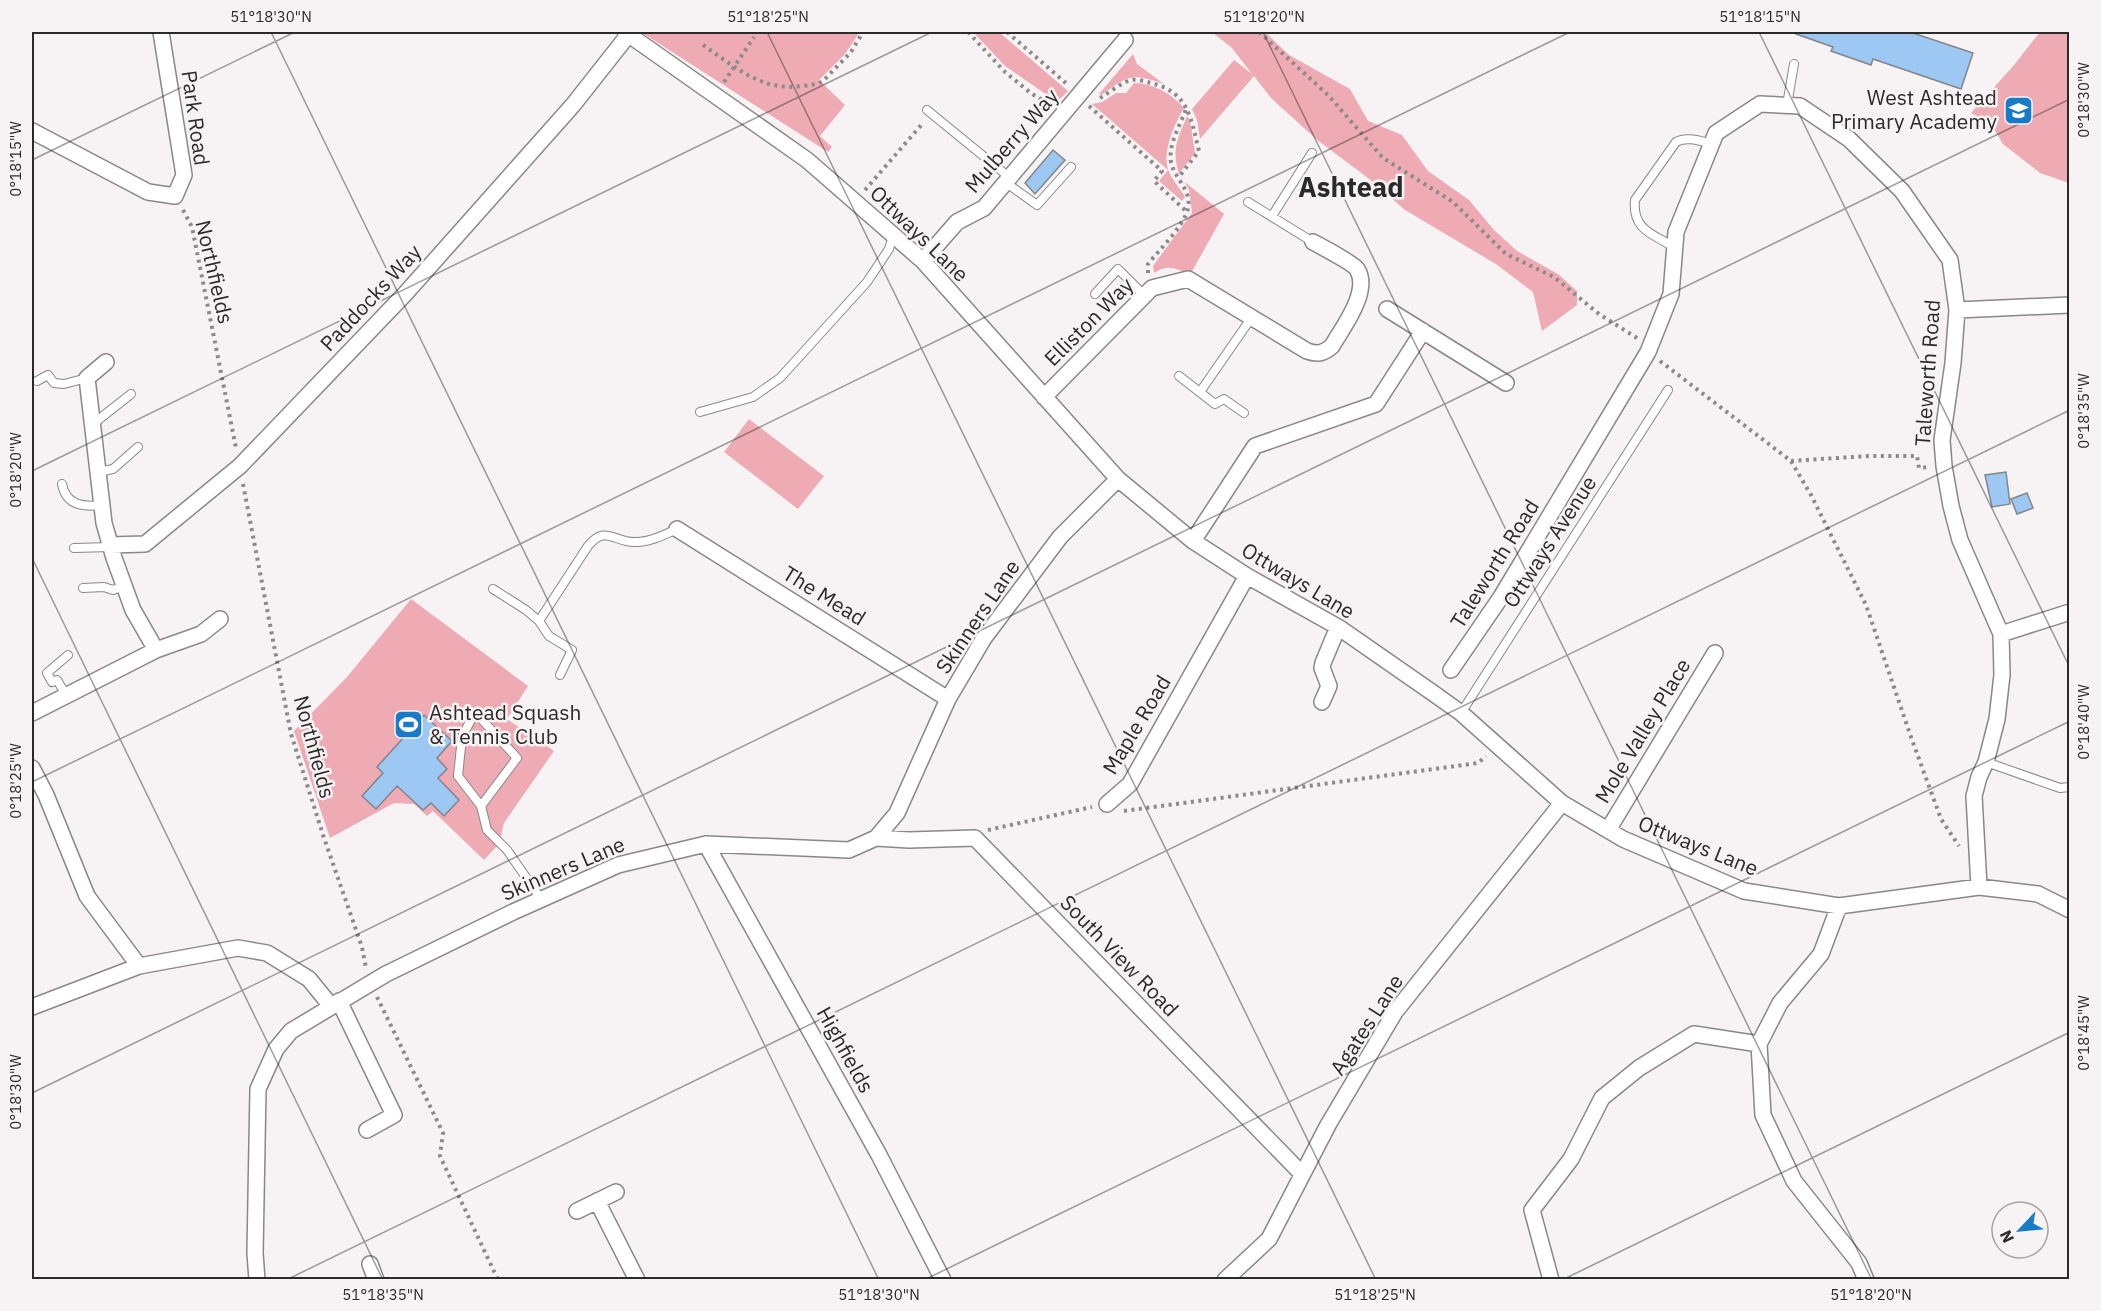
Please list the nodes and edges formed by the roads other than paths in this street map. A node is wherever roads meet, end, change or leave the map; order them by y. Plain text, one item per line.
1 (161, 32) edge
2 (627, 33) edge
3 (1126, 35) edge
4 (1794, 64) dead end
5 (1787, 105) junction
6 (929, 111) road end
7 (32, 131) edge
8 (1712, 144) junction
9 (1312, 153) dead end
10 (1071, 167) dead end
11 (1007, 180) junction
12 (1248, 202) dead end
13 (1272, 216) junction
14 (893, 236) junction
15 (1313, 242) joint
16 (1675, 247) junction
17 (923, 261) junction
18 (1149, 292) junction
19 (1095, 294) dead end
20 (2070, 304) edge
21 (1387, 309) dead end
22 (1957, 310) junction
23 (1252, 317) junction
24 (1424, 332) junction
25 (106, 362) dead end
26 (1179, 376) dead end
27 (87, 378) junction
28 (37, 381) dead end
29 (1506, 383) dead end
30 (1668, 390) dead end
31 (1200, 392) junction
32 (131, 394) dead end
33 (1044, 397) junction
34 (700, 412) dead end
35 (1244, 413) dead end
36 (92, 425) junction
37 (138, 447) dead end
38 (98, 472) junction
39 (1118, 479) junction
40 (62, 484) dead end
41 (102, 505) junction
42 (677, 530) joint
43 (1193, 541) junction
44 (110, 546) junction
45 (74, 548) dead end
46 (1247, 576) junction
47 (124, 586) junction
48 (83, 588) dead end
49 (493, 589) dead end
50 (2070, 612) edge
51 (220, 619) dead end
52 (538, 621) junction
53 (1338, 627) junction
54 (2001, 634) junction
55 (156, 650) junction
56 (1715, 653) dead end
57 (68, 655) dead end
58 (1451, 670) dead end
59 (560, 675) dead end
60 (66, 695) junction
61 (948, 699) junction
62 (1322, 702) dead end
63 (1461, 712) junction
64 (32, 713) edge
65 (1986, 762) junction
66 (32, 768) edge
67 (2070, 787) edge
68 (1562, 803) junction
69 (1107, 804) road end
70 (481, 806) junction
71 (1608, 830) junction
72 (876, 838) junction
73 (706, 844) junction
74 (1979, 887) junction
75 (541, 899) junction
76 (1839, 906) junction
77 (2070, 910) edge
78 (139, 966) junction
79 (335, 1003) junction
80 (32, 1006) edge
81 (1759, 1044) junction
82 (367, 1130) dead end
83 (1302, 1174) junction
84 (616, 1192) dead end
85 (597, 1201) junction
86 (577, 1211) dead end
87 (370, 1264) dead end
88 (257, 1280) edge
89 (376, 1280) edge
90 (637, 1280) edge
91 (943, 1280) edge
92 (1225, 1280) edge
93 (1551, 1280) edge
94 (1866, 1280) edge

1 - 7 street, Park Road
2 - 14 street, Ottways Lane
2 - 44 street, Paddocks Way
3 - 11 street, Mulberry Way
4 - 5 lane
5 - 8 street, Taleworth Road
5 - 22 street, Taleworth Road
6 - 11 lane
8 - 16 street, Taleworth Road
8 - 16 lane
9 - 13 lane
10 - 11 lane
11 - 17 street, Mulberry Way
12 - 13 lane
13 - 15 lane
14 - 17 street, Ottways Lane
14 - 34 lane
15 - 23 street, Elliston Way
16 - 58 street, Taleworth Road
17 - 33 street, Ottways Lane
18 - 19 lane
18 - 23 street, Elliston Way
18 - 33 street, Elliston Way
20 - 22 street
21 - 24 street
22 - 54 street, Taleworth Road
23 - 31 lane
24 - 29 street
24 - 43 street
25 - 27 street
26 - 31 lane
27 - 28 lane
27 - 36 street
30 - 63 lane, Ottways Avenue
31 - 35 lane
32 - 36 lane
33 - 39 street, Ottways Lane
36 - 38 street
37 - 38 lane
38 - 41 street
39 - 43 street, Ottways Lane
39 - 61 street, Skinners Lane
40 - 41 lane
41 - 44 street
42 - 52 lane
42 - 61 street, The Mead
43 - 46 street, Ottways Lane
44 - 45 lane
44 - 47 street
46 - 53 street, Ottways Lane
46 - 69 street, Maple Road
47 - 48 lane
47 - 55 street
49 - 52 lane
50 - 54 street
51 - 55 street
52 - 59 lane
53 - 62 street
53 - 63 street, Ottways Lane
54 - 65 street, Taleworth Road
55 - 60 street
56 - 71 street, Mole Valley Place
57 - 60 lane
60 - 64 street
61 - 72 street, Skinners Lane
63 - 68 street, Ottways Lane
65 - 67 lane
65 - 74 street, Taleworth Road
66 - 78 street
68 - 71 street, Ottways Lane
68 - 83 street, Agates Lane
70 - 70 lane
70 - 75 lane
71 - 76 street, Ottways Lane
72 - 73 street, Skinners Lane
72 - 83 street, South View Road
73 - 75 street, Skinners Lane
73 - 91 street, Highfields
74 - 76 street, Ottways Lane
74 - 77 street, Ottways Lane
75 - 79 street, Skinners Lane
76 - 81 street
78 - 79 street
78 - 80 street
79 - 82 street
79 - 88 street, Skinners Lane
81 - 93 street
81 - 94 street
83 - 92 street, Agates Lane
84 - 85 street
85 - 86 street
85 - 90 street
87 - 89 street

